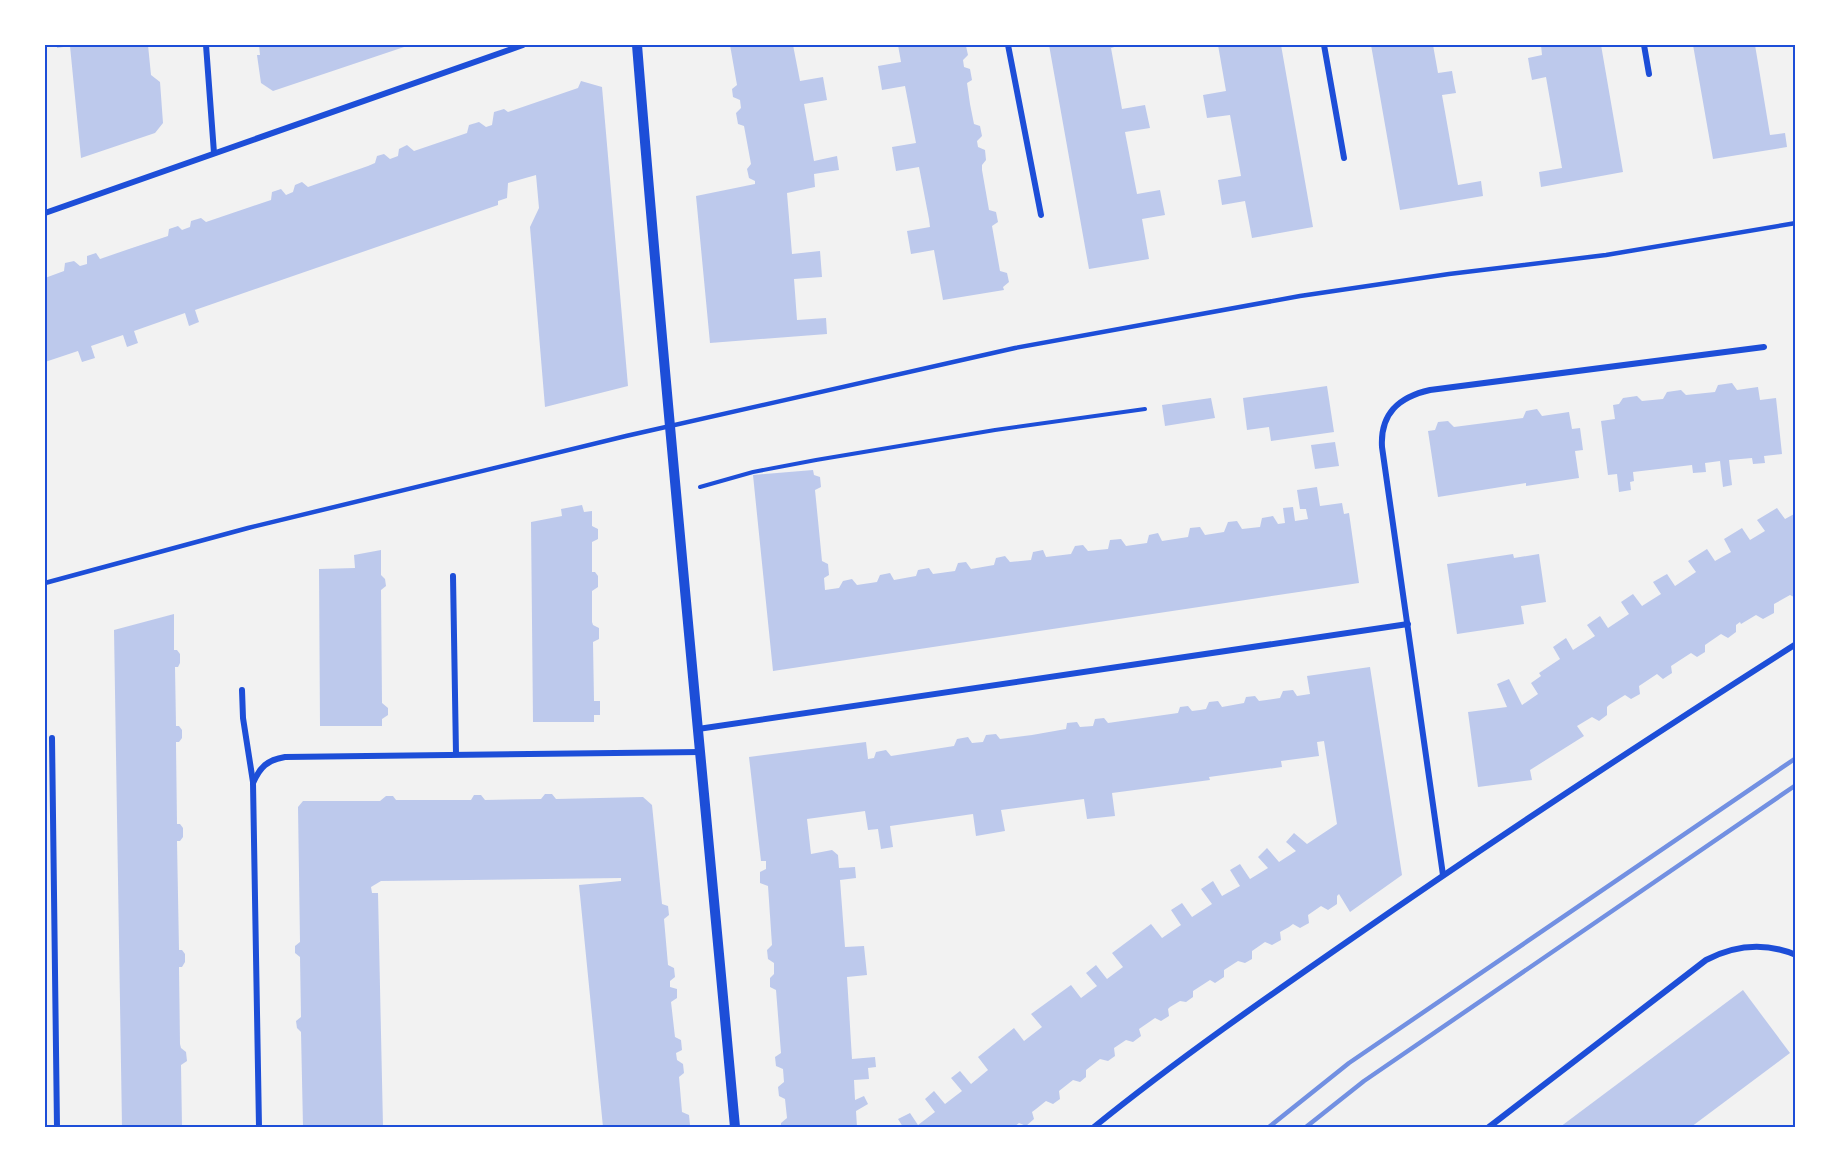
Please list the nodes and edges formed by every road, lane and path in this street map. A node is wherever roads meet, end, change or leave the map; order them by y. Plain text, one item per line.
1 (206, 45) edge
2 (523, 45) edge
3 (638, 45) edge
4 (1008, 45) edge
5 (1324, 45) edge
6 (1644, 45) edge
7 (1649, 74) dead end
8 (214, 153) junction
9 (1344, 158) dead end
10 (45, 213) edge
11 (1041, 215) dead end
12 (1796, 223) edge
13 (1764, 347) dead end
14 (1146, 409) dead end
15 (714, 484) dead end
16 (453, 576) dead end
17 (45, 583) edge
18 (1408, 624) junction
19 (1796, 644) edge
20 (242, 690) dead end
21 (698, 729) junction
22 (52, 738) dead end
23 (701, 752) junction
24 (456, 754) junction
25 (254, 783) junction
26 (1443, 875) junction
27 (1796, 955) edge
28 (57, 1127) edge
29 (258, 1127) edge
30 (735, 1127) edge
31 (1095, 1127) edge
32 (1489, 1127) edge

1 - 8 street
2 - 8 street
3 - 21 street
4 - 11 street
5 - 9 street
6 - 7 street
8 - 10 street
12 - 17 lane
13 - 18 street
14 - 15 path
16 - 24 street
18 - 21 street
18 - 26 street
19 - 26 street
20 - 25 street
21 - 23 street
22 - 28 street
23 - 24 street
23 - 30 street
24 - 25 street
25 - 29 street
26 - 31 street
27 - 32 street

